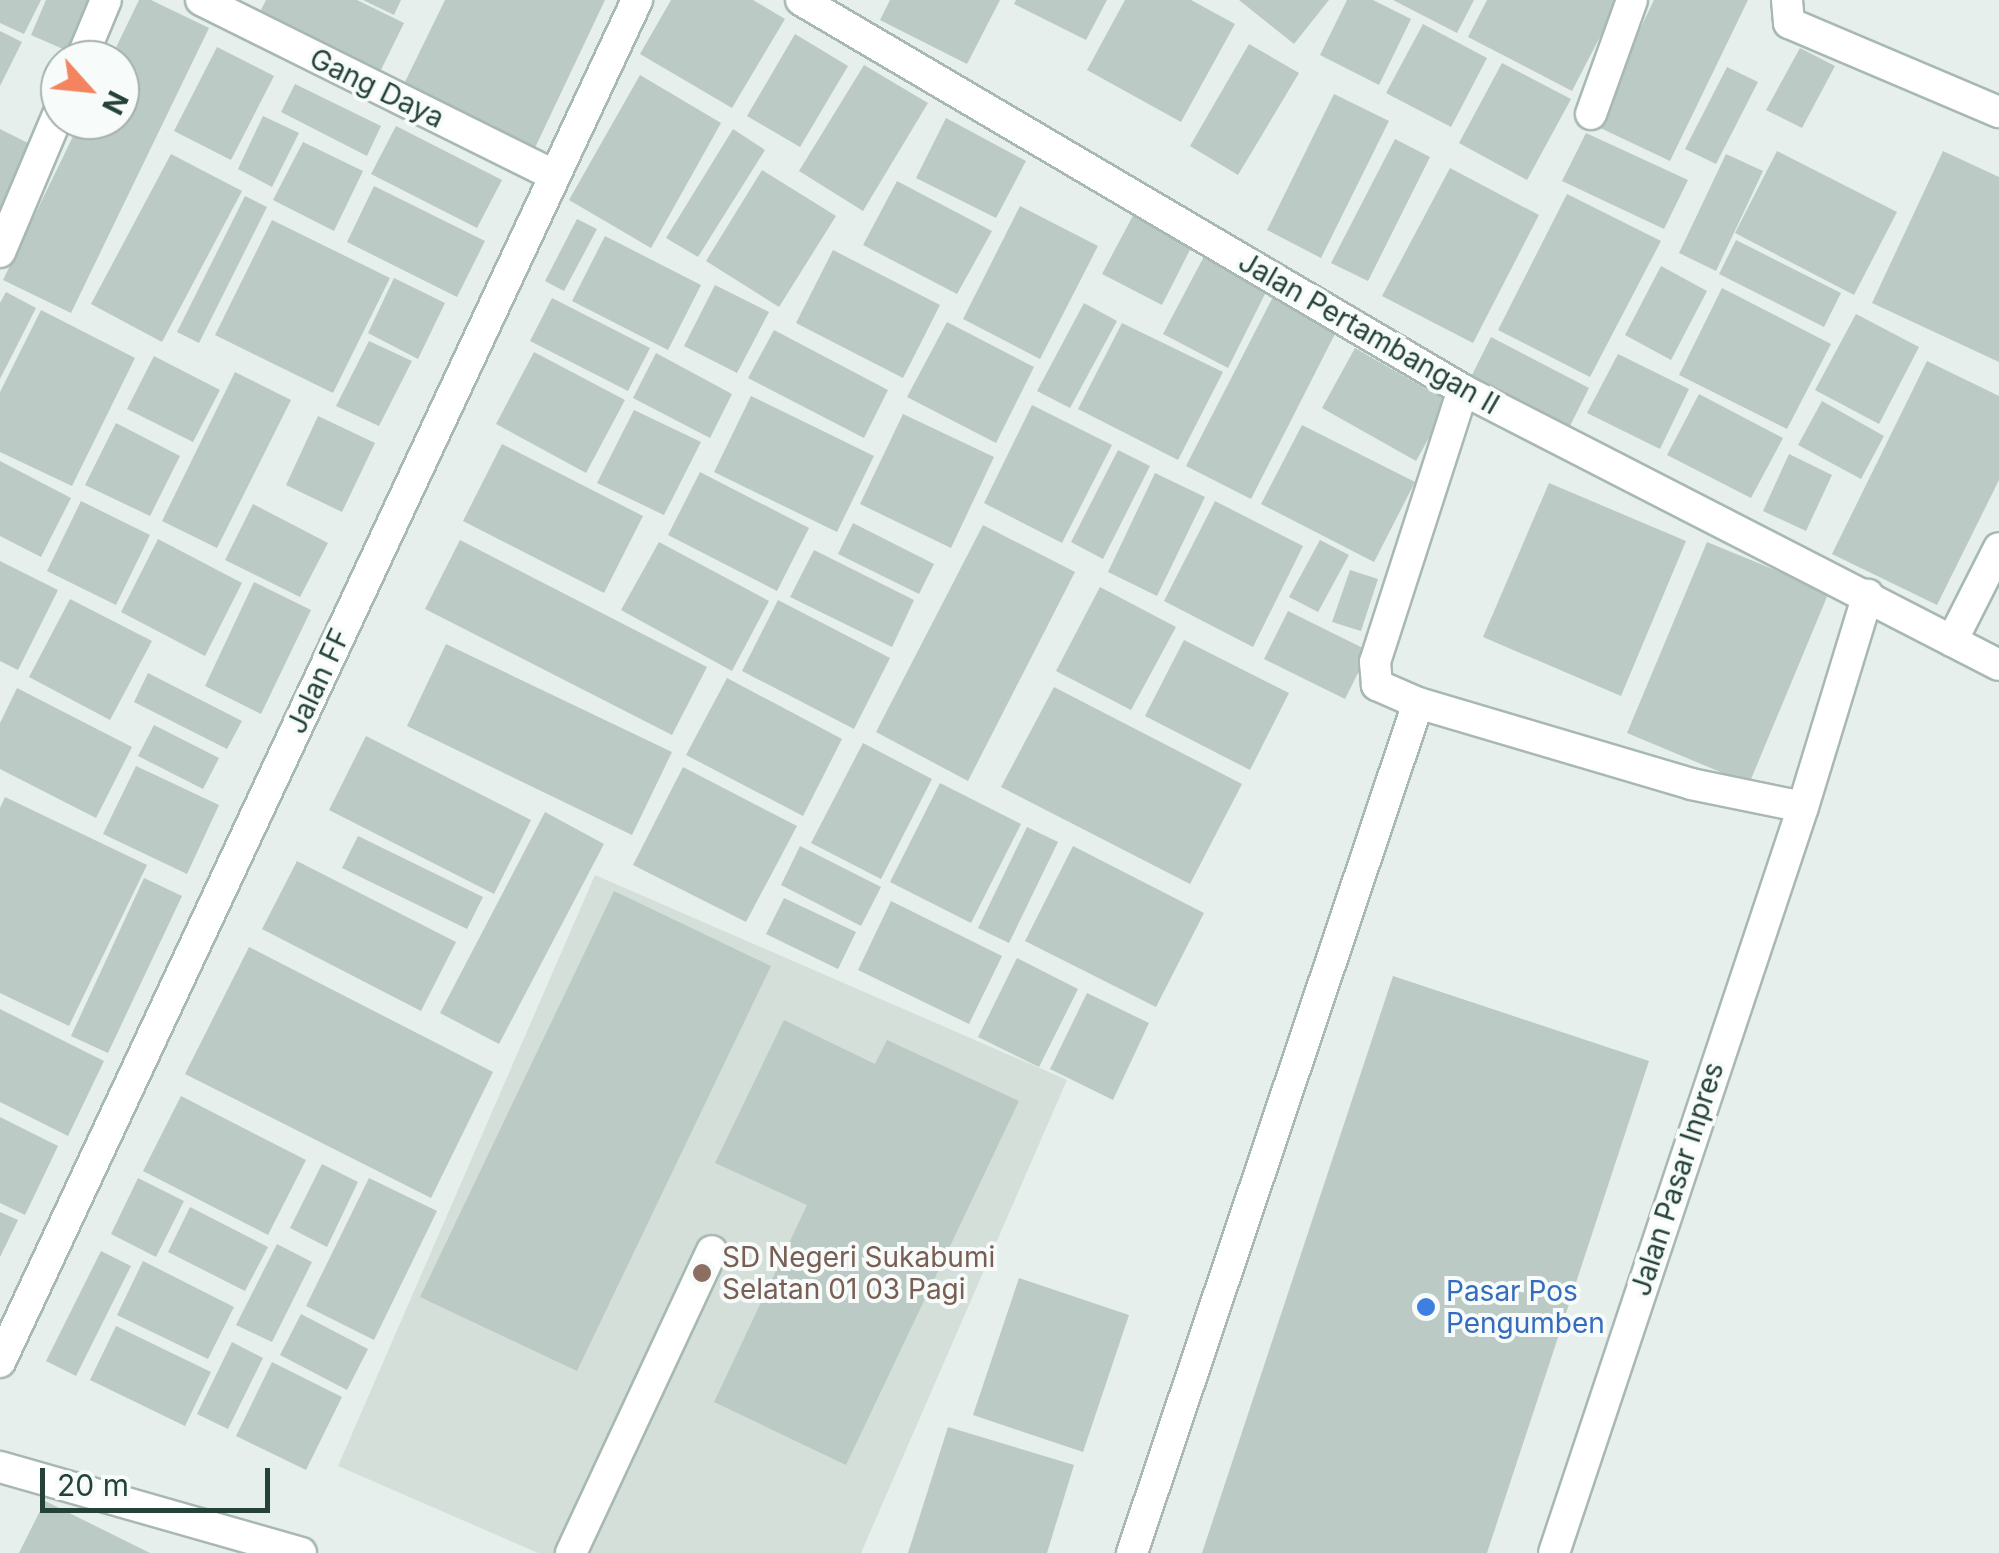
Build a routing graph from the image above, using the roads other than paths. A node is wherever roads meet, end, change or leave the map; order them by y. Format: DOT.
graph roads {
  1 [pos="106,0"];
  2 [pos="200,0"];
  3 [pos="636,0"];
  4 [pos="801,0"];
  5 [pos="1632,0"];
  6 [pos="1788,11"];
  7 [pos="89,40"];
  8 [pos="1999,112"];
  9 [pos="1591,114"];
  10 [pos="47,140"];
  11 [pos="554,176"];
  12 [pos="0,252"];
  13 [pos="1463,390"];
  14 [pos="1999,548"];
  15 [pos="1868,595"];
  16 [pos="1952,641"];
  17 [pos="1999,666"];
  18 [pos="1418,703"];
  19 [pos="1803,807"];
  20 [pos="712,1250"];
  21 [pos="0,1362"];
  22 [pos="0,1467"];
  23 [pos="301,1553"];
  24 [pos="572,1553"];
  25 [pos="1132,1553"];
  26 [pos="1554,1553"];
  1 -- 7 [label="street"];
  2 -- 11 [label="street, Gang Daya"];
  3 -- 11 [label="street, Jalan FF"];
  4 -- 13 [label="street, Jalan Pertambangan II"];
  5 -- 9 [label="street"];
  6 -- 8 [label="street"];
  10 -- 12 [label="street"];
  11 -- 21 [label="street, Jalan FF"];
  13 -- 15 [label="street, Jalan Pertambangan II"];
  13 -- 18 [label="street"];
  14 -- 16 [label="street"];
  15 -- 16 [label="street, Jalan Pertambangan II"];
  15 -- 19 [label="street, Jalan Pasar Inpres"];
  16 -- 17 [label="street, Jalan Pertambangan II"];
  18 -- 19 [label="street"];
  18 -- 25 [label="street"];
  19 -- 26 [label="street, Jalan Pasar Inpres"];
  20 -- 24 [label="street"];
  22 -- 23 [label="street"];
}
